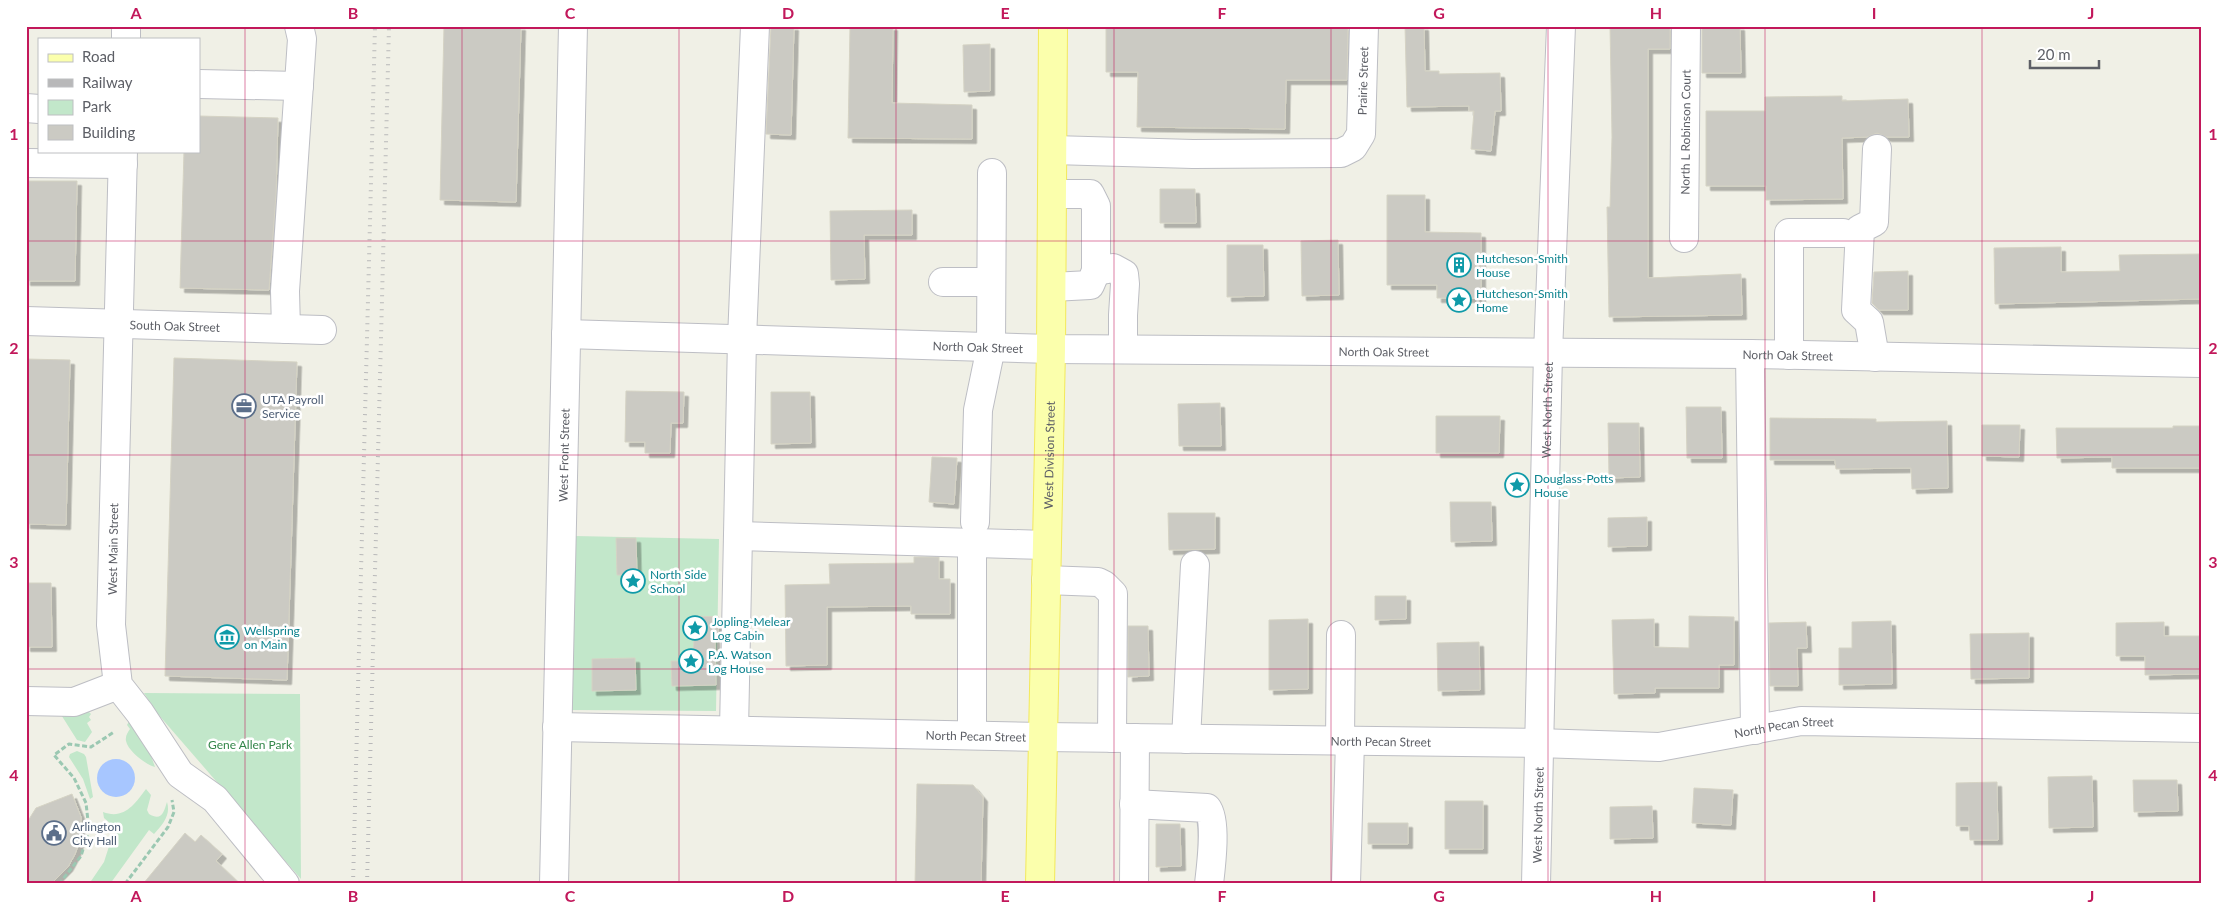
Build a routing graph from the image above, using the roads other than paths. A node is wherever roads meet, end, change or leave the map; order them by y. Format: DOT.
graph roads {
  1 [pos="300,26"];
  2 [pos="573,26"];
  3 [pos="755,26"];
  4 [pos="1053,26"];
  5 [pos="1364,26"];
  6 [pos="1561,26"];
  7 [pos="1686,26"];
  8 [pos="200,84"];
  9 [pos="299,86"];
  10 [pos="1877,149"];
  11 [pos="1053,150"];
  12 [pos="123,158"];
  13 [pos="26,163"];
  14 [pos="992,173"];
  15 [pos="1052,194"];
  16 [pos="1843,233"];
  17 [pos="1684,238"];
  18 [pos="1096,271"];
  19 [pos="942,282"];
  20 [pos="992,282"];
  21 [pos="1052,287"];
  22 [pos="26,321"];
  23 [pos="119,322"];
  24 [pos="286,329"];
  25 [pos="322,330"];
  26 [pos="566,334"];
  27 [pos="742,339"];
  28 [pos="991,347"];
  29 [pos="1051,348"];
  30 [pos="1123,349"];
  31 [pos="1548,353"];
  32 [pos="1750,354"];
  33 [pos="1789,355"];
  34 [pos="1875,357"];
  35 [pos="2201,363"];
  36 [pos="974,533"];
  37 [pos="738,536"];
  38 [pos="1046,545"];
  39 [pos="1195,565"];
  40 [pos="1046,580"];
  41 [pos="1341,635"];
  42 [pos="118,685"];
  43 [pos="26,701"];
  44 [pos="557,728"];
  45 [pos="2201,728"];
  46 [pos="734,730"];
  47 [pos="1754,730"];
  48 [pos="972,735"];
  49 [pos="1043,737"];
  50 [pos="1123,738"];
  51 [pos="1186,739"];
  52 [pos="1345,741"];
  53 [pos="1538,743"];
  54 [pos="1134,804"];
  55 [pos="284,884"];
  56 [pos="554,884"];
  57 [pos="1040,884"];
  58 [pos="1134,884"];
  59 [pos="1209,884"];
  60 [pos="1346,884"];
  61 [pos="1536,884"];
  1 -- 9 [label="street"];
  2 -- 26 [label="street, West Front Street"];
  3 -- 27 [label="street"];
  4 -- 11 [label="main road, West Division Street"];
  5 -- 11 [label="street, Prairie Street"];
  6 -- 31 [label="street, West North Street"];
  7 -- 17 [label="street, North L Robinson Court"];
  8 -- 9 [label="street"];
  9 -- 24 [label="street"];
  10 -- 34 [label="street"];
  11 -- 15 [label="main road, West Division Street"];
  12 -- 13 [label="street"];
  12 -- 23 [label="street, West Main Street"];
  14 -- 20 [label="street"];
  15 -- 18 [label="street"];
  15 -- 21 [label="main road, West Division Street"];
  16 -- 33 [label="street"];
  18 -- 21 [label="street"];
  18 -- 30 [label="street"];
  19 -- 20 [label="street"];
  20 -- 28 [label="street"];
  21 -- 29 [label="main road, West Division Street"];
  22 -- 23 [label="street, South Oak Street"];
  23 -- 24 [label="street, South Oak Street"];
  23 -- 42 [label="street, West Main Street"];
  24 -- 25 [label="street, South Oak Street"];
  26 -- 27 [label="street, North Oak Street"];
  26 -- 44 [label="street, West Front Street"];
  27 -- 28 [label="street, North Oak Street"];
  27 -- 37 [label="street"];
  28 -- 29 [label="street, North Oak Street"];
  28 -- 36 [label="street"];
  29 -- 30 [label="street, North Oak Street"];
  29 -- 38 [label="main road, West Division Street"];
  30 -- 31 [label="street, North Oak Street"];
  31 -- 32 [label="street, North Oak Street"];
  31 -- 53 [label="street, West North Street"];
  32 -- 33 [label="street, North Oak Street"];
  32 -- 47 [label="street"];
  33 -- 34 [label="street, North Oak Street"];
  34 -- 35 [label="street, North Oak Street"];
  36 -- 37 [label="street"];
  36 -- 38 [label="street"];
  36 -- 48 [label="street"];
  37 -- 46 [label="street"];
  38 -- 40 [label="main road, West Division Street"];
  39 -- 51 [label="street"];
  40 -- 49 [label="main road, West Division Street"];
  40 -- 50 [label="street"];
  41 -- 52 [label="street"];
  42 -- 43 [label="street"];
  42 -- 55 [label="street"];
  44 -- 46 [label="street, North Pecan Street"];
  44 -- 56 [label="street, West Front Street"];
  45 -- 47 [label="street, North Pecan Street"];
  46 -- 48 [label="street, North Pecan Street"];
  47 -- 53 [label="street, North Pecan Street"];
  48 -- 49 [label="street, North Pecan Street"];
  49 -- 50 [label="street, North Pecan Street"];
  49 -- 57 [label="main road, West Division Street"];
  50 -- 51 [label="street, North Pecan Street"];
  50 -- 54 [label="street"];
  51 -- 52 [label="street, North Pecan Street"];
  52 -- 53 [label="street, North Pecan Street"];
  52 -- 60 [label="street"];
  53 -- 61 [label="street, West North Street"];
  54 -- 58 [label="street"];
  54 -- 59 [label="street"];
}
